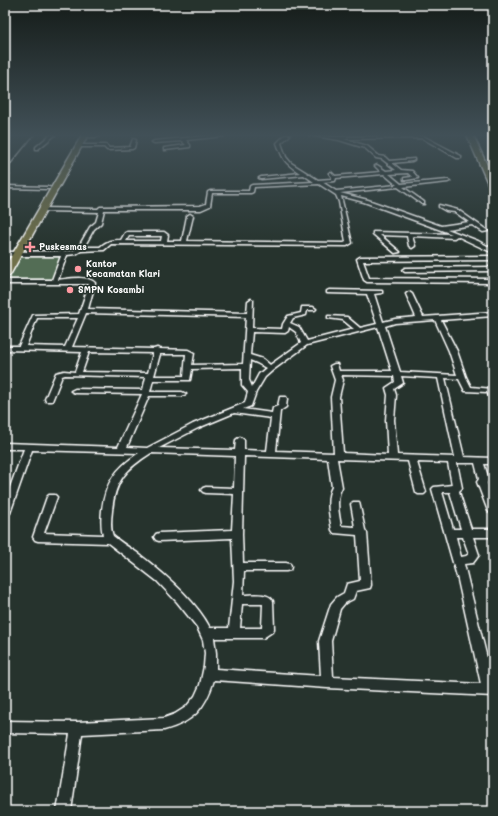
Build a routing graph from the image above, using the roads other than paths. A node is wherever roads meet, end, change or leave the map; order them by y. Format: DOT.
graph roads {
  1 [pos="59,173"];
  2 [pos="64,173"];
  3 [pos="332,173"];
  4 [pos="373,173"];
  5 [pos="385,173"];
  6 [pos="409,173"];
  7 [pos="487,173"];
  8 [pos="304,174"];
  9 [pos="334,177"];
  10 [pos="261,178"];
  11 [pos="395,180"];
  12 [pos="448,181"];
  13 [pos="317,182"];
  14 [pos="400,185"];
  15 [pos="493,186"];
  16 [pos="5,187"];
  17 [pos="49,188"];
  18 [pos="336,193"];
  19 [pos="422,203"];
  20 [pos="441,206"];
  21 [pos="100,209"];
  22 [pos="43,210"];
  23 [pos="190,216"];
  24 [pos="473,223"];
  25 [pos="440,228"];
  26 [pos="485,231"];
  27 [pos="409,234"];
  28 [pos="461,236"];
  29 [pos="184,243"];
  30 [pos="389,245"];
  31 [pos="379,246"];
  32 [pos="412,246"];
  33 [pos="80,249"];
  34 [pos="493,251"];
  35 [pos="396,252"];
  36 [pos="65,254"];
  37 [pos="10,256"];
  38 [pos="493,258"];
  39 [pos="400,259"];
  40 [pos="493,269"];
  41 [pos="405,270"];
  42 [pos="5,275"];
  43 [pos="54,281"];
  44 [pos="408,281"];
  45 [pos="493,281"];
  46 [pos="5,282"];
  47 [pos="329,292"];
  48 [pos="370,292"];
  49 [pos="380,292"];
  50 [pos="409,294"];
  51 [pos="251,301"];
  52 [pos="313,308"];
  53 [pos="83,314"];
  54 [pos="493,314"];
  55 [pos="250,315"];
  56 [pos="330,317"];
  57 [pos="420,318"];
  58 [pos="437,318"];
  59 [pos="286,324"];
  60 [pos="379,325"];
  61 [pos="250,330"];
  62 [pos="359,330"];
  63 [pos="305,344"];
  64 [pos="5,348"];
  65 [pos="21,349"];
  66 [pos="68,349"];
  67 [pos="86,349"];
  68 [pos="157,350"];
  69 [pos="247,363"];
  70 [pos="189,367"];
  71 [pos="270,368"];
  72 [pos="78,374"];
  73 [pos="397,374"];
  74 [pos="151,376"];
  75 [pos="441,376"];
  76 [pos="462,377"];
  77 [pos="75,391"];
  78 [pos="252,392"];
  79 [pos="146,393"];
  80 [pos="182,394"];
  81 [pos="493,396"];
  82 [pos="49,399"];
  83 [pos="283,399"];
  84 [pos="234,410"];
  85 [pos="276,416"];
  86 [pos="240,440"];
  87 [pos="5,446"];
  88 [pos="29,447"];
  89 [pos="121,450"];
  90 [pos="146,452"];
  91 [pos="240,453"];
  92 [pos="271,454"];
  93 [pos="335,456"];
  94 [pos="394,458"];
  95 [pos="412,459"];
  96 [pos="456,460"];
  97 [pos="479,461"];
  98 [pos="493,461"];
  99 [pos="457,488"];
  100 [pos="206,490"];
  101 [pos="238,491"];
  102 [pos="421,492"];
  103 [pos="52,497"];
  104 [pos="356,504"];
  105 [pos="493,511"];
  106 [pos="5,513"];
  107 [pos="360,531"];
  108 [pos="466,532"];
  109 [pos="449,533"];
  110 [pos="493,533"];
  111 [pos="238,534"];
  112 [pos="158,537"];
  113 [pos="110,539"];
  114 [pos="457,561"];
  115 [pos="239,567"];
  116 [pos="286,567"];
  117 [pos="237,600"];
  118 [pos="234,632"];
  119 [pos="207,633"];
  120 [pos="209,674"];
  121 [pos="327,682"];
  122 [pos="490,689"];
  123 [pos="5,727"];
  124 [pos="77,728"];
  125 [pos="64,811"];
  1 -- 17 [label="highway"];
  2 -- 22 [label="highway"];
  3 -- 9 [label="street"];
  4 -- 9 [label="street"];
  5 -- 11 [label="street"];
  6 -- 11 [label="street"];
  7 -- 15 [label="highway"];
  8 -- 10 [label="street"];
  8 -- 13 [label="street"];
  9 -- 13 [label="street"];
  11 -- 14 [label="street"];
  12 -- 14 [label="street"];
  13 -- 18 [label="street"];
  13 -- 21 [label="street"];
  14 -- 18 [label="street"];
  14 -- 19 [label="street"];
  16 -- 17 [label="street"];
  17 -- 37 [label="highway"];
  18 -- 25 [label="street"];
  18 -- 29 [label="street"];
  20 -- 24 [label="street"];
  22 -- 33 [label="street"];
  22 -- 37 [label="highway"];
  23 -- 29 [label="street"];
  24 -- 25 [label="street"];
  24 -- 26 [label="street"];
  25 -- 28 [label="street"];
  27 -- 28 [label="street"];
  27 -- 30 [label="street"];
  27 -- 32 [label="street"];
  28 -- 34 [label="street"];
  29 -- 33 [label="street"];
  30 -- 31 [label="street"];
  30 -- 35 [label="street"];
  33 -- 36 [label="street"];
  36 -- 37 [label="street"];
  36 -- 43 [label="street"];
  37 -- 42 [label="highway"];
  38 -- 39 [label="street"];
  39 -- 41 [label="street"];
  39 -- 44 [label="street"];
  40 -- 41 [label="street"];
  41 -- 44 [label="street"];
  43 -- 46 [label="street"];
  43 -- 53 [label="street"];
  44 -- 45 [label="street"];
  47 -- 48 [label="street"];
  48 -- 49 [label="street"];
  48 -- 60 [label="street"];
  50 -- 57 [label="street"];
  51 -- 55 [label="street"];
  52 -- 59 [label="street"];
  53 -- 55 [label="street"];
  53 -- 65 [label="street"];
  53 -- 66 [label="street"];
  54 -- 58 [label="street"];
  55 -- 61 [label="street"];
  56 -- 62 [label="street"];
  57 -- 58 [label="street"];
  57 -- 60 [label="street"];
  58 -- 76 [label="street"];
  59 -- 61 [label="street"];
  59 -- 63 [label="street"];
  60 -- 62 [label="street"];
  60 -- 73 [label="street"];
  61 -- 69 [label="street"];
  62 -- 63 [label="street"];
  63 -- 71 [label="street"];
  64 -- 65 [label="street"];
  65 -- 66 [label="street"];
  66 -- 67 [label="street"];
  67 -- 68 [label="street"];
  67 -- 72 [label="street"];
  68 -- 70 [label="street"];
  68 -- 74 [label="street"];
  69 -- 70 [label="street"];
  69 -- 71 [label="street"];
  69 -- 78 [label="street"];
  70 -- 74 [label="street"];
  71 -- 78 [label="street"];
  72 -- 74 [label="street"];
  72 -- 82 [label="street"];
  73 -- 75 [label="street"];
  73 -- 93 [label="street"];
  73 -- 94 [label="street"];
  74 -- 79 [label="street"];
  75 -- 76 [label="street"];
  75 -- 96 [label="street"];
  76 -- 81 [label="street"];
  77 -- 79 [label="street"];
  78 -- 84 [label="street"];
  79 -- 80 [label="street"];
  79 -- 89 [label="street"];
  83 -- 85 [label="street"];
  84 -- 85 [label="street"];
  84 -- 90 [label="street"];
  85 -- 92 [label="street"];
  86 -- 91 [label="street"];
  87 -- 88 [label="street"];
  88 -- 89 [label="street"];
  88 -- 106 [label="street"];
  89 -- 90 [label="street"];
  90 -- 91 [label="street"];
  90 -- 113 [label="street"];
  91 -- 92 [label="street"];
  91 -- 101 [label="street"];
  92 -- 93 [label="street"];
  93 -- 94 [label="street"];
  93 -- 107 [label="street"];
  94 -- 95 [label="street"];
  95 -- 96 [label="street"];
  95 -- 102 [label="street"];
  96 -- 97 [label="street"];
  96 -- 99 [label="street"];
  97 -- 98 [label="street"];
  97 -- 105 [label="street"];
  99 -- 108 [label="street"];
  99 -- 109 [label="street"];
  100 -- 101 [label="street"];
  101 -- 111 [label="street"];
  103 -- 113 [label="street"];
  104 -- 107 [label="street"];
  107 -- 121 [label="street"];
  108 -- 109 [label="street"];
  108 -- 110 [label="street"];
  108 -- 114 [label="street"];
  109 -- 114 [label="street"];
  111 -- 112 [label="street"];
  111 -- 115 [label="street"];
  113 -- 119 [label="street"];
  114 -- 122 [label="street"];
  115 -- 116 [label="street"];
  115 -- 117 [label="street"];
  117 -- 118 [label="street"];
  117 -- 118 [label="street"];
  118 -- 119 [label="street"];
  119 -- 120 [label="street"];
  120 -- 121 [label="street"];
  120 -- 124 [label="street"];
  121 -- 122 [label="street"];
  123 -- 124 [label="street"];
  124 -- 125 [label="street"];
}
